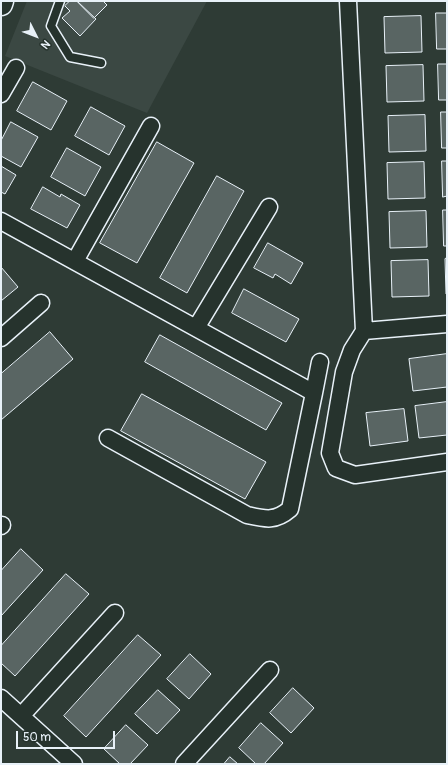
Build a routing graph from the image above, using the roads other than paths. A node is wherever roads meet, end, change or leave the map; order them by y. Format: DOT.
graph roads {
  1 [pos="2,1"];
  2 [pos="60,1"];
  3 [pos="348,1"];
  4 [pos="1,4"];
  5 [pos="101,63"];
  6 [pos="16,68"];
  7 [pos="1,94"];
  8 [pos="151,126"];
  9 [pos="269,206"];
  10 [pos="1,221"];
  11 [pos="75,260"];
  12 [pos="41,303"];
  13 [pos="447,324"];
  14 [pos="196,328"];
  15 [pos="364,331"];
  16 [pos="1,338"];
  17 [pos="320,362"];
  18 [pos="314,393"];
  19 [pos="108,438"];
  20 [pos="447,462"];
  21 [pos="115,613"];
  22 [pos="270,670"];
  23 [pos="1,698"];
  24 [pos="22,716"];
  25 [pos="74,764"];
  26 [pos="184,764"];
  1 -- 4 [label="main road"];
  2 -- 5 [label="lane"];
  3 -- 15 [label="street"];
  6 -- 7 [label="street"];
  8 -- 11 [label="street"];
  9 -- 14 [label="street"];
  10 -- 11 [label="street"];
  11 -- 14 [label="street"];
  12 -- 16 [label="street"];
  13 -- 15 [label="street"];
  14 -- 18 [label="street"];
  15 -- 20 [label="street"];
  17 -- 18 [label="street"];
  18 -- 19 [label="street"];
  21 -- 24 [label="street"];
  22 -- 26 [label="street"];
  23 -- 24 [label="street"];
  24 -- 25 [label="street"];
}
